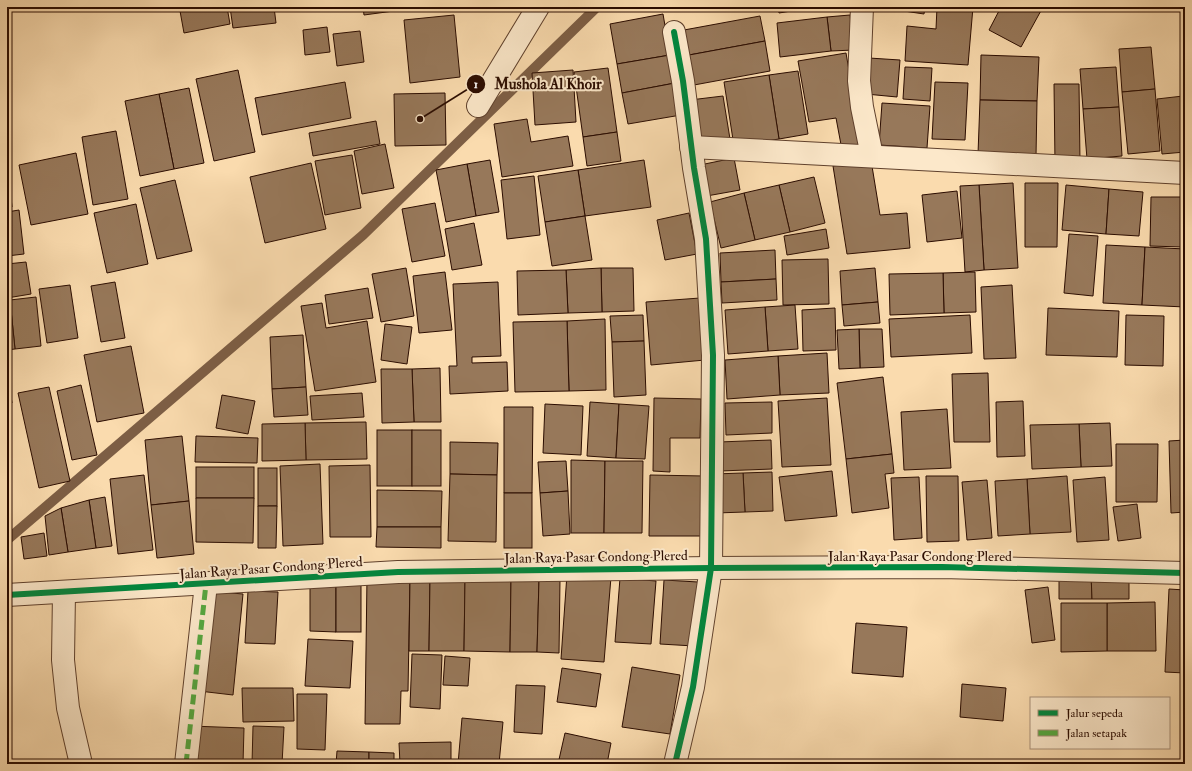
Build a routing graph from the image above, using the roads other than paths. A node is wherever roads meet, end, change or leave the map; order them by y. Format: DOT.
graph roads {
  1 [pos="538,7"];
  2 [pos="862,7"];
  3 [pos="674,32"];
  4 [pos="478,106"];
  5 [pos="691,147"];
  6 [pos="872,156"];
  7 [pos="1185,173"];
  8 [pos="711,568"];
  9 [pos="1185,573"];
  10 [pos="206,584"];
  11 [pos="64,592"];
  12 [pos="7,595"];
  13 [pos="81,764"];
  14 [pos="186,764"];
  15 [pos="675,764"];
  1 -- 4 [label="street"];
  2 -- 6 [label="street"];
  3 -- 5 [label="street"];
  5 -- 6 [label="street"];
  5 -- 8 [label="street"];
  6 -- 7 [label="street"];
  8 -- 9 [label="street, Jalan Raya Pasar Condong Plered"];
  8 -- 10 [label="street, Jalan Raya Pasar Condong Plered"];
  8 -- 15 [label="street"];
  10 -- 11 [label="street, Jalan Raya Pasar Condong Plered"];
  10 -- 14 [label="street"];
  11 -- 12 [label="street, Jalan Raya Pasar Condong Plered"];
  11 -- 13 [label="street"];
}
